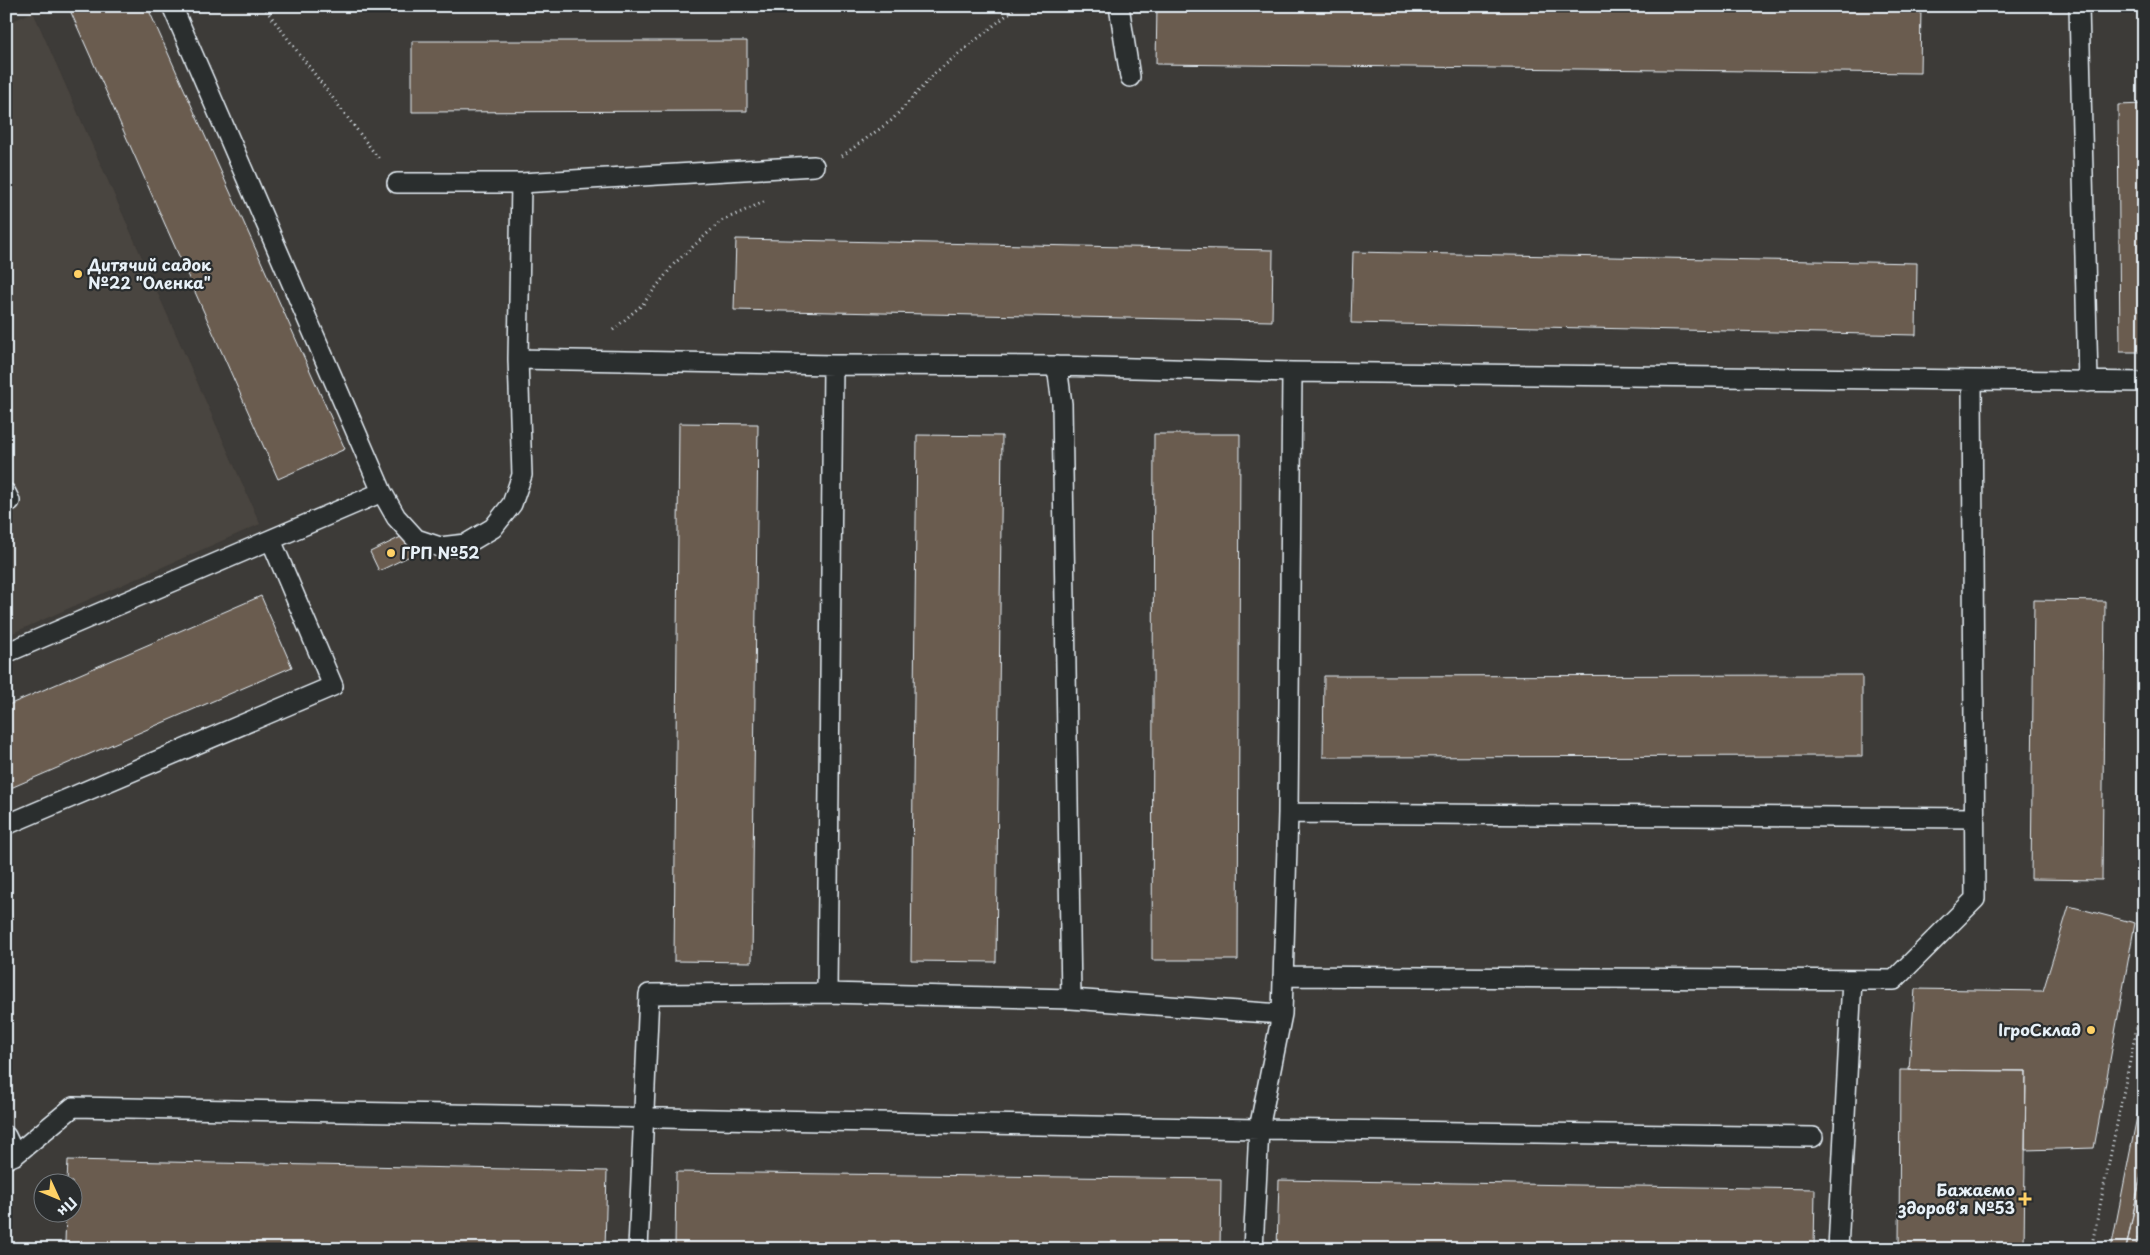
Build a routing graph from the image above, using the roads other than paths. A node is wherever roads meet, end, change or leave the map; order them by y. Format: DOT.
graph roads {
  1 [pos="172,6"];
  2 [pos="1119,6"];
  3 [pos="2079,6"];
  4 [pos="1130,77"];
  5 [pos="814,166"];
  6 [pos="522,182"];
  7 [pos="397,183"];
  8 [pos="518,359"];
  9 [pos="832,365"];
  10 [pos="1057,366"];
  11 [pos="1292,372"];
  12 [pos="1972,380"];
  13 [pos="2088,382"];
  14 [pos="2144,382"];
  15 [pos="382,492"];
  16 [pos="6,493"];
  17 [pos="6,502"];
  18 [pos="271,540"];
  19 [pos="6,653"];
  20 [pos="1288,813"];
  21 [pos="1974,818"];
  22 [pos="6,826"];
  23 [pos="1283,976"];
  24 [pos="1852,980"];
  25 [pos="827,993"];
  26 [pos="1071,1000"];
  27 [pos="1282,1014"];
  28 [pos="643,1117"];
  29 [pos="1260,1130"];
  30 [pos="6,1136"];
  31 [pos="1813,1137"];
  32 [pos="10,1157"];
  33 [pos="638,1249"];
  34 [pos="1253,1249"];
  35 [pos="1838,1249"];
  1 -- 15 [label="lane"];
  2 -- 4 [label="lane"];
  3 -- 13 [label="lane"];
  5 -- 6 [label="lane"];
  6 -- 7 [label="lane"];
  6 -- 8 [label="lane"];
  8 -- 9 [label="lane"];
  8 -- 15 [label="lane"];
  9 -- 10 [label="lane"];
  9 -- 25 [label="lane"];
  10 -- 11 [label="lane"];
  10 -- 26 [label="lane"];
  11 -- 12 [label="lane"];
  11 -- 20 [label="lane"];
  12 -- 13 [label="lane"];
  12 -- 21 [label="lane"];
  13 -- 14 [label="lane"];
  15 -- 18 [label="lane"];
  16 -- 17 [label="lane"];
  18 -- 19 [label="lane"];
  18 -- 22 [label="lane"];
  20 -- 21 [label="lane"];
  20 -- 23 [label="lane"];
  21 -- 24 [label="lane"];
  23 -- 24 [label="lane"];
  23 -- 27 [label="lane"];
  24 -- 35 [label="lane"];
  25 -- 26 [label="lane"];
  25 -- 28 [label="lane"];
  26 -- 27 [label="lane"];
  27 -- 29 [label="lane"];
  28 -- 29 [label="lane"];
  28 -- 32 [label="lane"];
  28 -- 33 [label="lane"];
  29 -- 31 [label="lane"];
  29 -- 34 [label="lane"];
  30 -- 32 [label="lane"];
}
